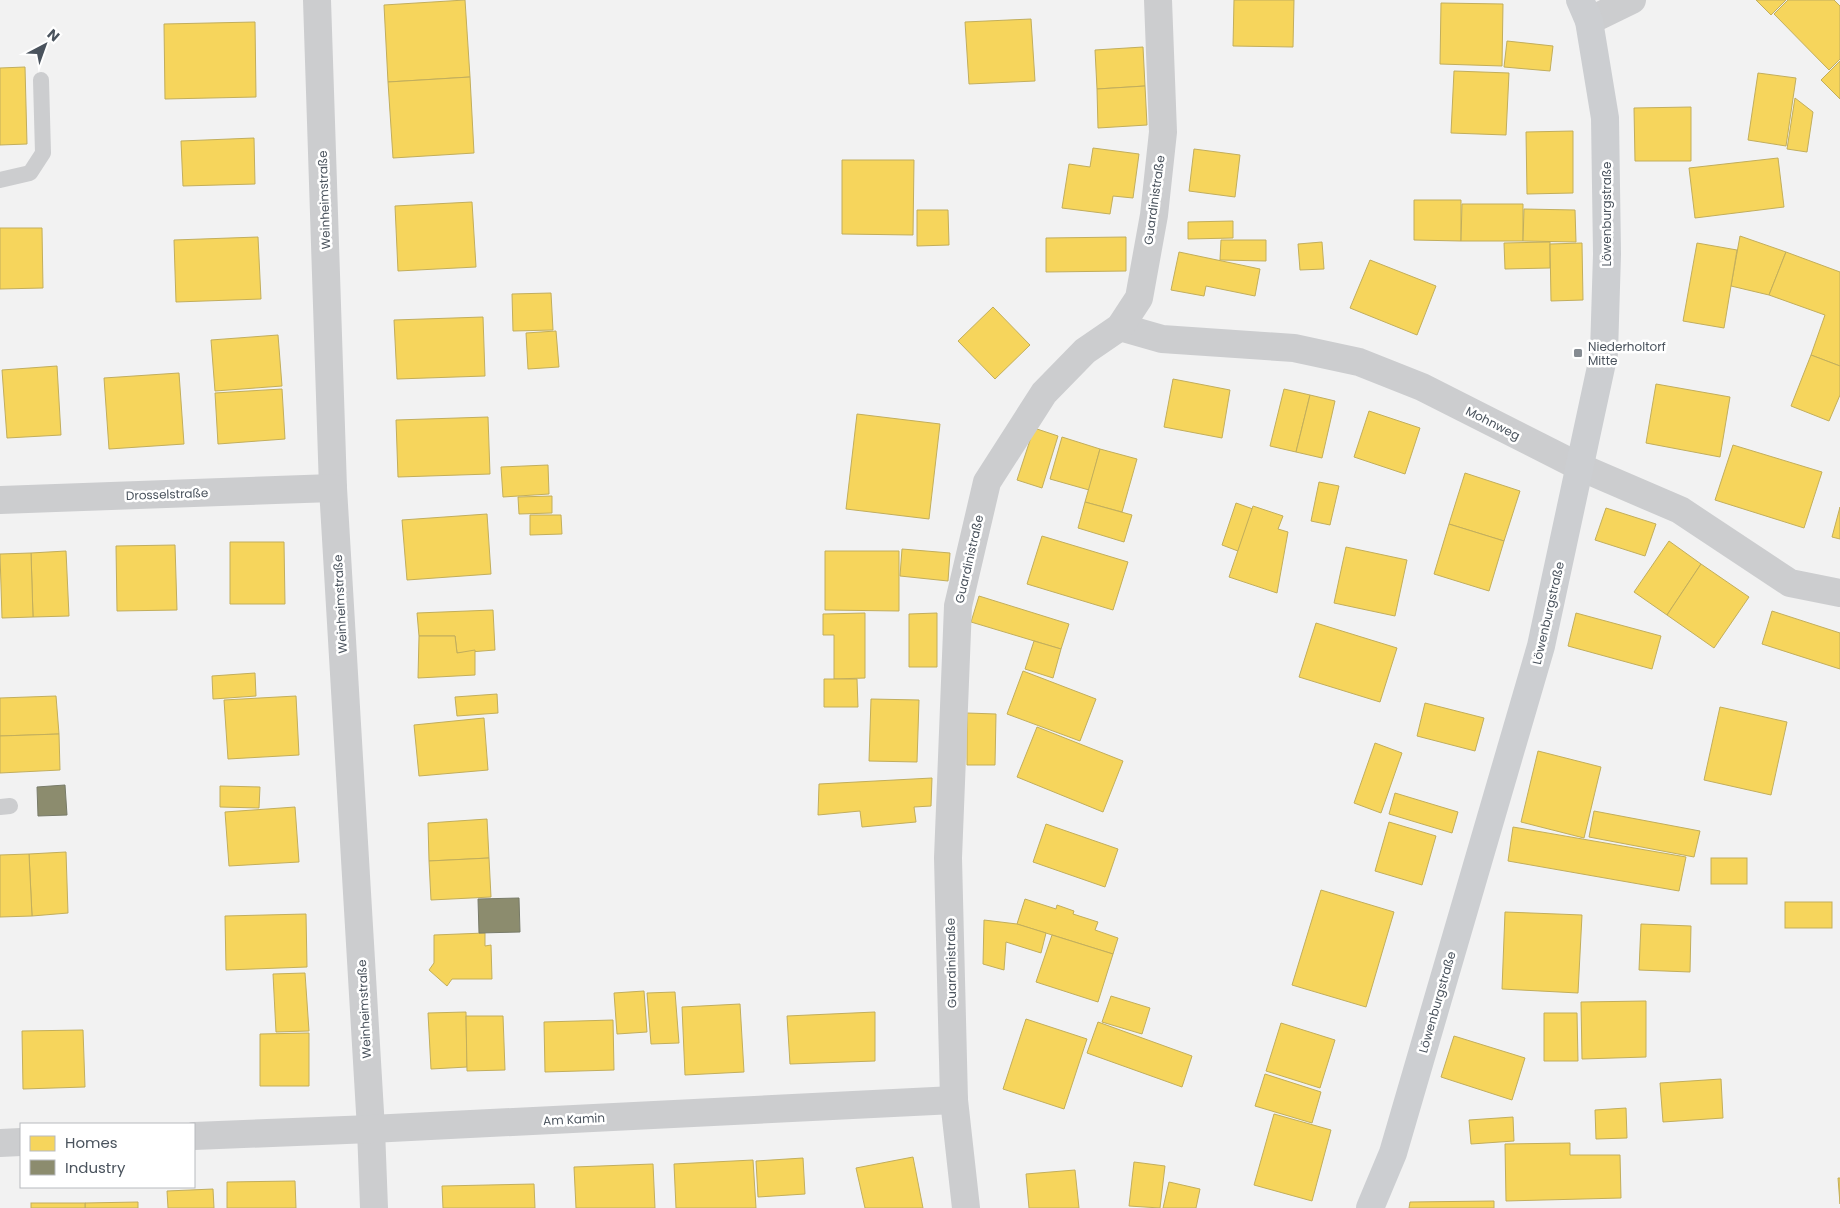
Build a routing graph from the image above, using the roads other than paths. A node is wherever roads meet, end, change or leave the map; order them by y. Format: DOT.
graph roads {
  1 [pos="317,0"];
  2 [pos="1158,0"];
  3 [pos="1632,0"];
  4 [pos="1584,10"];
  5 [pos="41,80"];
  6 [pos="0,180"];
  7 [pos="1120,327"];
  8 [pos="1580,467"];
  9 [pos="333,488"];
  10 [pos="0,500"];
  11 [pos="1840,593"];
  12 [pos="954,1100"];
  13 [pos="371,1129"];
  14 [pos="195,1136"];
  15 [pos="20,1142"];
  16 [pos="0,1143"];
  17 [pos="374,1208"];
  18 [pos="966,1208"];
  19 [pos="1370,1208"];
  1 -- 9 [label="street, Weinheimstraße"];
  2 -- 7 [label="street, Guardinistraße"];
  3 -- 4 [label="street"];
  4 -- 8 [label="street, Löwenburgstraße"];
  5 -- 6 [label="lane"];
  7 -- 8 [label="street, Mohnweg"];
  7 -- 12 [label="street, Guardinistraße"];
  8 -- 11 [label="street, Mohnweg"];
  8 -- 19 [label="street, Löwenburgstraße"];
  9 -- 10 [label="street, Drosselstraße"];
  9 -- 13 [label="street, Weinheimstraße"];
  12 -- 13 [label="street, Am Kamin"];
  12 -- 18 [label="street, Guardinistraße"];
  13 -- 14 [label="street, Am Kamin"];
  13 -- 17 [label="street, Weinheimstraße"];
  15 -- 16 [label="street"];
}
